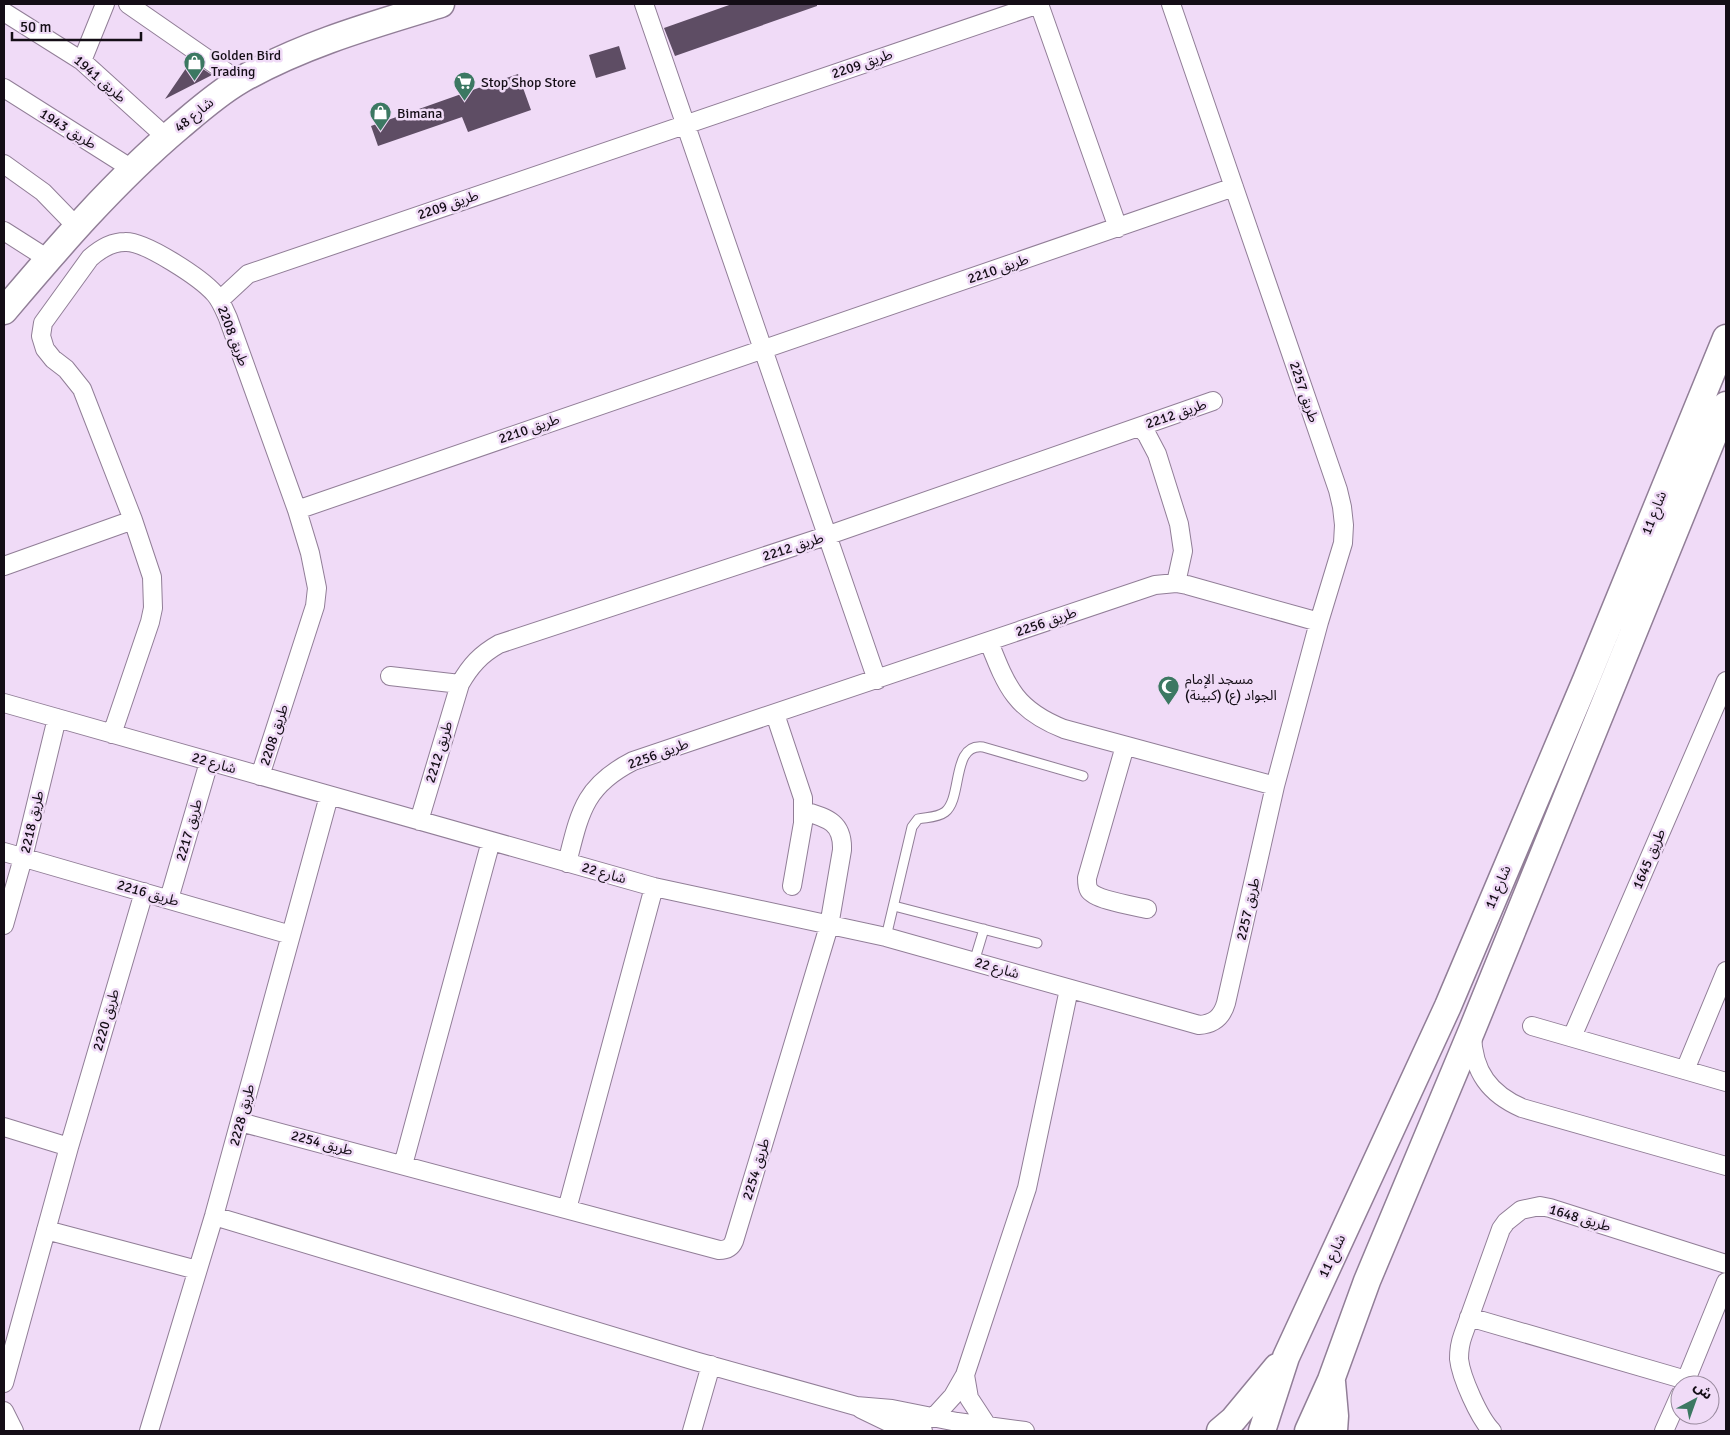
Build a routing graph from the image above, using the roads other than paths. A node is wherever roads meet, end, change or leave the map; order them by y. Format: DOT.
graph roads {
  1 [pos="105,4"];
  2 [pos="128,4"];
  3 [pos="440,4"];
  4 [pos="644,4"];
  5 [pos="1039,4"];
  6 [pos="1171,4"];
  7 [pos="4,12"];
  8 [pos="82,61"];
  9 [pos="239,81"];
  10 [pos="4,88"];
  11 [pos="685,125"];
  12 [pos="167,138"];
  13 [pos="4,164"];
  14 [pos="132,169"];
  15 [pos="1234,187"];
  16 [pos="76,226"];
  17 [pos="1118,228"];
  18 [pos="4,230"];
  19 [pos="48,259"];
  20 [pos="220,300"];
  21 [pos="4,310"];
  22 [pos="1726,338"];
  23 [pos="762,349"];
  24 [pos="1213,401"];
  25 [pos="1726,405"];
  26 [pos="1140,427"];
  27 [pos="297,510"];
  28 [pos="133,520"];
  29 [pos="826,536"];
  30 [pos="4,566"];
  31 [pos="1176,583"];
  32 [pos="1319,622"];
  33 [pos="989,642"];
  34 [pos="390,676"];
  35 [pos="877,680"];
  36 [pos="1726,681"];
  37 [pos="460,684"];
  38 [pos="4,703"];
  39 [pos="775,714"];
  40 [pos="57,718"];
  41 [pos="112,734"];
  42 [pos="1125,746"];
  43 [pos="209,762"];
  44 [pos="260,776"];
  45 [pos="1083,776"];
  46 [pos="1275,786"];
  47 [pos="330,796"];
  48 [pos="804,811"];
  49 [pos="419,821"];
  50 [pos="491,841"];
  51 [pos="4,852"];
  52 [pos="24,858"];
  53 [pos="568,863"];
  54 [pos="792,886"];
  55 [pos="654,887"];
  56 [pos="144,892"];
  57 [pos="169,899"];
  58 [pos="894,906"];
  59 [pos="1148,909"];
  60 [pos="4,925"];
  61 [pos="829,926"];
  62 [pos="984,930"];
  63 [pos="291,935"];
  64 [pos="886,937"];
  65 [pos="1037,943"];
  66 [pos="974,962"];
  67 [pos="1726,971"];
  68 [pos="1069,989"];
  69 [pos="1208,1024"];
  70 [pos="1532,1026"];
  71 [pos="1472,1030"];
  72 [pos="1572,1037"];
  73 [pos="1685,1070"];
  74 [pos="1726,1082"];
  75 [pos="240,1122"];
  76 [pos="4,1127"];
  77 [pos="69,1147"];
  78 [pos="403,1165"];
  79 [pos="1726,1166"];
  80 [pos="567,1209"];
  81 [pos="214,1216"];
  82 [pos="46,1230"];
  83 [pos="1726,1264"];
  84 [pos="197,1270"];
  85 [pos="1726,1282"];
  86 [pos="1469,1317"];
  87 [pos="1286,1357"];
  88 [pos="711,1366"];
  89 [pos="965,1375"];
  90 [pos="1688,1375"];
  91 [pos="1331,1380"];
  92 [pos="4,1383"];
  93 [pos="1670,1383"];
  94 [pos="4,1411"];
  95 [pos="1670,1417"];
  96 [pos="928,1425"];
  97 [pos="988,1427"];
  98 [pos="14,1431"];
  99 [pos="149,1431"];
  100 [pos="692,1431"];
  101 [pos="1025,1431"];
  102 [pos="1220,1431"];
  103 [pos="1262,1431"];
  104 [pos="1308,1431"];
  105 [pos="1334,1431"];
  106 [pos="1492,1431"];
  107 [pos="1664,1431"];
  1 -- 8 [label="street"];
  2 -- 9 [label="street"];
  3 -- 9 [label="street, شارع 48"];
  4 -- 11 [label="street"];
  5 -- 11 [label="street, طريق 2209"];
  5 -- 17 [label="street, طريق 2209"];
  6 -- 15 [label="street, طريق 2257"];
  7 -- 8 [label="street, طريق 1941"];
  8 -- 12 [label="street, طريق 1941"];
  9 -- 12 [label="street, شارع 48"];
  10 -- 14 [label="street, طريق 1943"];
  11 -- 20 [label="street, طريق 2209"];
  11 -- 23 [label="street"];
  12 -- 14 [label="street, شارع 48"];
  13 -- 16 [label="street"];
  14 -- 16 [label="street, شارع 48"];
  15 -- 17 [label="street, طريق 2210"];
  15 -- 32 [label="street, طريق 2257"];
  16 -- 19 [label="street, شارع 48"];
  17 -- 23 [label="street, طريق 2210"];
  18 -- 19 [label="street"];
  19 -- 21 [label="street, شارع 48"];
  20 -- 27 [label="street, طريق 2208"];
  20 -- 28 [label="street, طريق 2208"];
  22 -- 87 [label="street, شارع 11"];
  23 -- 27 [label="street, طريق 2210"];
  23 -- 29 [label="street"];
  24 -- 26 [label="street, طريق 2212"];
  25 -- 71 [label="street, شارع 11"];
  26 -- 29 [label="street, طريق 2212"];
  26 -- 31 [label="street, طريق 2212"];
  27 -- 44 [label="street, طريق 2208"];
  28 -- 30 [label="street"];
  28 -- 41 [label="street, طريق 2208"];
  29 -- 35 [label="street"];
  29 -- 37 [label="street, طريق 2212"];
  31 -- 32 [label="street, طريق 2256"];
  31 -- 33 [label="street, طريق 2256"];
  32 -- 46 [label="street, طريق 2257"];
  33 -- 35 [label="street, طريق 2256"];
  33 -- 42 [label="street"];
  34 -- 37 [label="street"];
  35 -- 39 [label="street, طريق 2256"];
  36 -- 72 [label="street, طريق 1645"];
  37 -- 49 [label="street, طريق 2212"];
  38 -- 40 [label="street, شارع 22"];
  39 -- 48 [label="street"];
  39 -- 53 [label="street, طريق 2256"];
  40 -- 41 [label="street, شارع 22"];
  40 -- 52 [label="street, طريق 2218"];
  41 -- 43 [label="street, شارع 22"];
  42 -- 46 [label="street"];
  42 -- 59 [label="street"];
  43 -- 44 [label="street, شارع 22"];
  43 -- 57 [label="street, طريق 2217"];
  44 -- 47 [label="street, شارع 22"];
  45 -- 58 [label="lane"];
  46 -- 69 [label="street, طريق 2257"];
  47 -- 49 [label="street, شارع 22"];
  47 -- 63 [label="street, طريق 2228"];
  48 -- 54 [label="street"];
  48 -- 61 [label="street"];
  49 -- 50 [label="street, شارع 22"];
  50 -- 53 [label="street, شارع 22"];
  50 -- 78 [label="street"];
  51 -- 52 [label="street, طريق 2216"];
  52 -- 56 [label="street, طريق 2216"];
  52 -- 60 [label="street, طريق 2218"];
  53 -- 55 [label="street, شارع 22"];
  55 -- 61 [label="street, شارع 22"];
  55 -- 80 [label="street"];
  56 -- 57 [label="street, طريق 2216"];
  56 -- 77 [label="street, طريق 2220"];
  57 -- 63 [label="street, طريق 2216"];
  58 -- 62 [label="lane"];
  58 -- 64 [label="lane"];
  61 -- 64 [label="street, شارع 22"];
  61 -- 80 [label="street, طريق 2254"];
  62 -- 65 [label="lane"];
  62 -- 66 [label="lane"];
  63 -- 75 [label="street, طريق 2228"];
  64 -- 66 [label="street, شارع 22"];
  66 -- 68 [label="street, شارع 22"];
  67 -- 73 [label="street"];
  68 -- 69 [label="street, شارع 22"];
  68 -- 89 [label="street"];
  70 -- 72 [label="street"];
  71 -- 79 [label="street"];
  71 -- 91 [label="street, شارع 11"];
  72 -- 73 [label="street"];
  73 -- 74 [label="street"];
  75 -- 78 [label="street, طريق 2254"];
  75 -- 81 [label="street, طريق 2228"];
  76 -- 77 [label="street"];
  77 -- 82 [label="street, طريق 2220"];
  78 -- 80 [label="street, طريق 2254"];
  81 -- 84 [label="street, طريق 2228"];
  81 -- 88 [label="street"];
  82 -- 84 [label="street"];
  82 -- 92 [label="street, طريق 2220"];
  83 -- 86 [label="street, طريق 1648"];
  84 -- 99 [label="street, طريق 2228"];
  85 -- 90 [label="street"];
  86 -- 93 [label="street"];
  86 -- 106 [label="street, طريق 1648"];
  87 -- 102 [label="street"];
  87 -- 103 [label="street, شارع 11"];
  88 -- 96 [label="street"];
  88 -- 100 [label="street"];
  89 -- 96 [label="street"];
  89 -- 97 [label="street"];
  91 -- 104 [label="street, شارع 11"];
  91 -- 105 [label="street"];
  94 -- 98 [label="street"];
  95 -- 107 [label="street"];
  96 -- 97 [label="street"];
  97 -- 101 [label="street"];
}
